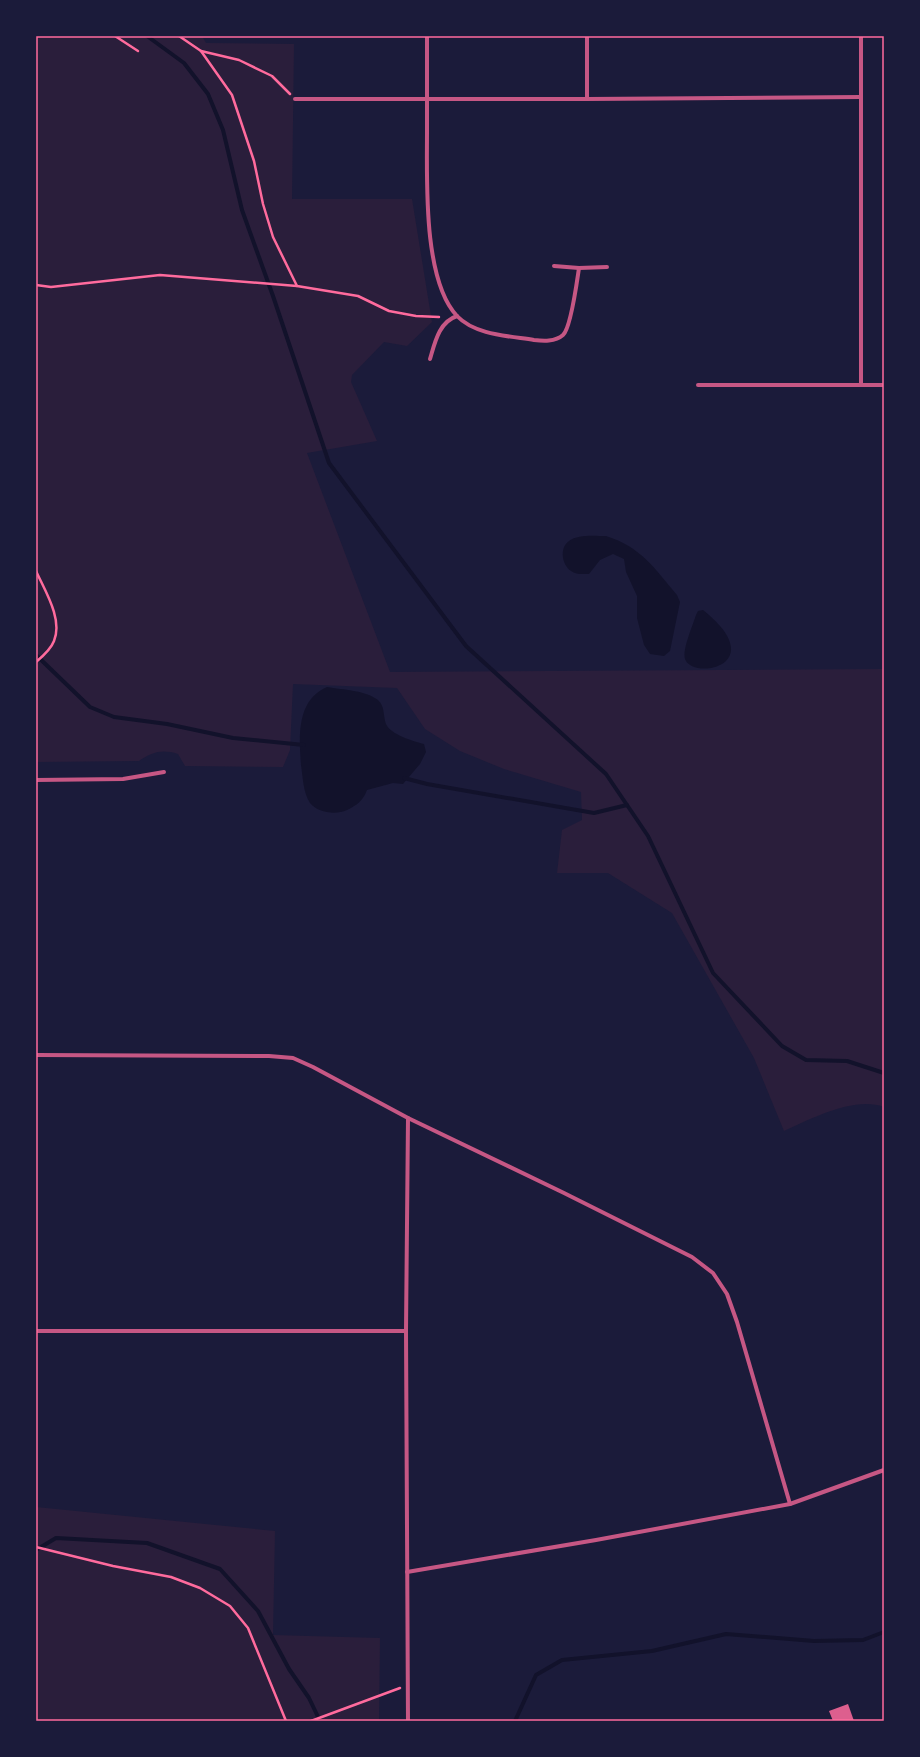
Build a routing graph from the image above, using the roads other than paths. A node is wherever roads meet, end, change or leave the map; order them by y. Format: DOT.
graph roads {
  1 [pos="427,36"];
  2 [pos="587,36"];
  3 [pos="861,36"];
  4 [pos="861,97"];
  5 [pos="427,98"];
  6 [pos="295,99"];
  7 [pos="587,99"];
  8 [pos="554,266"];
  9 [pos="607,267"];
  10 [pos="579,268"];
  11 [pos="457,316"];
  12 [pos="430,359"];
  13 [pos="861,385"];
  14 [pos="884,385"];
  15 [pos="698,386"];
  16 [pos="164,772"];
  17 [pos="36,780"];
  18 [pos="36,1055"];
  19 [pos="408,1118"];
  20 [pos="406,1331"];
  21 [pos="36,1332"];
  22 [pos="884,1470"];
  23 [pos="790,1504"];
  24 [pos="407,1572"];
  25 [pos="408,1721"];
  1 -- 5 [label="street"];
  2 -- 7 [label="street"];
  3 -- 4 [label="street"];
  4 -- 7 [label="street"];
  4 -- 13 [label="street"];
  5 -- 6 [label="street"];
  5 -- 7 [label="street"];
  5 -- 11 [label="street"];
  8 -- 10 [label="street"];
  9 -- 10 [label="street"];
  10 -- 11 [label="street"];
  11 -- 12 [label="street"];
  13 -- 14 [label="street"];
  13 -- 15 [label="street"];
  16 -- 17 [label="street"];
  18 -- 19 [label="street"];
  19 -- 20 [label="street"];
  19 -- 23 [label="street"];
  20 -- 21 [label="street"];
  20 -- 24 [label="street"];
  22 -- 23 [label="street"];
  23 -- 24 [label="street"];
  24 -- 25 [label="street"];
}
